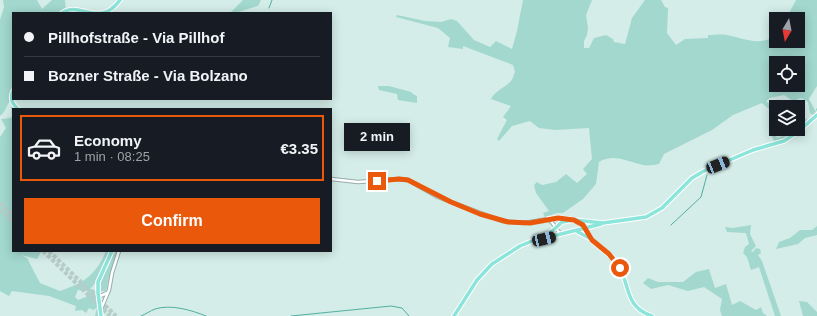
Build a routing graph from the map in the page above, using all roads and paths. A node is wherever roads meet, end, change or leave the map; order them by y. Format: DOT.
graph roads {
  1 [pos="120,0"];
  2 [pos="63,12"];
  3 [pos="105,12"];
  4 [pos="105,12"];
  5 [pos="817,115"];
  6 [pos="332,179"];
  7 [pos="548,219"];
  8 [pos="573,220"];
  9 [pos="603,223"];
  10 [pos="597,225"];
  11 [pos="555,228"];
  12 [pos="583,228"];
  13 [pos="576,231"];
  14 [pos="564,234"];
  15 [pos="592,238"];
  16 [pos="538,239"];
  17 [pos="112,252"];
  18 [pos="119,252"];
  19 [pos="108,292"];
  20 [pos="98,297"];
  21 [pos="104,299"];
  22 [pos="101,314"];
  23 [pos="454,316"];
  24 [pos="652,316"];
  1 -- 4 [label="main road"];
  2 -- 3 [label="main road"];
  5 -- 9 [label="main road"];
  6 -- 7 [label="street"];
  7 -- 8 [label="main road"];
  7 -- 11 [label="street"];
  8 -- 9 [label="main road"];
  8 -- 11 [label="main road"];
  8 -- 12 [label="main road"];
  9 -- 10 [label="main road"];
  10 -- 12 [label="main road"];
  10 -- 15 [label="main road"];
  11 -- 14 [label="street"];
  11 -- 16 [label="main road"];
  12 -- 13 [label="main road"];
  12 -- 15 [label="main road"];
  13 -- 14 [label="main road"];
  13 -- 15 [label="main road"];
  14 -- 16 [label="main road"];
  15 -- 24 [label="main road"];
  16 -- 23 [label="main road"];
  17 -- 20 [label="main road"];
  18 -- 19 [label="street"];
  19 -- 20 [label="street"];
  19 -- 21 [label="street"];
  20 -- 21 [label="street"];
  20 -- 22 [label="main road"];
  21 -- 22 [label="street"];
}
